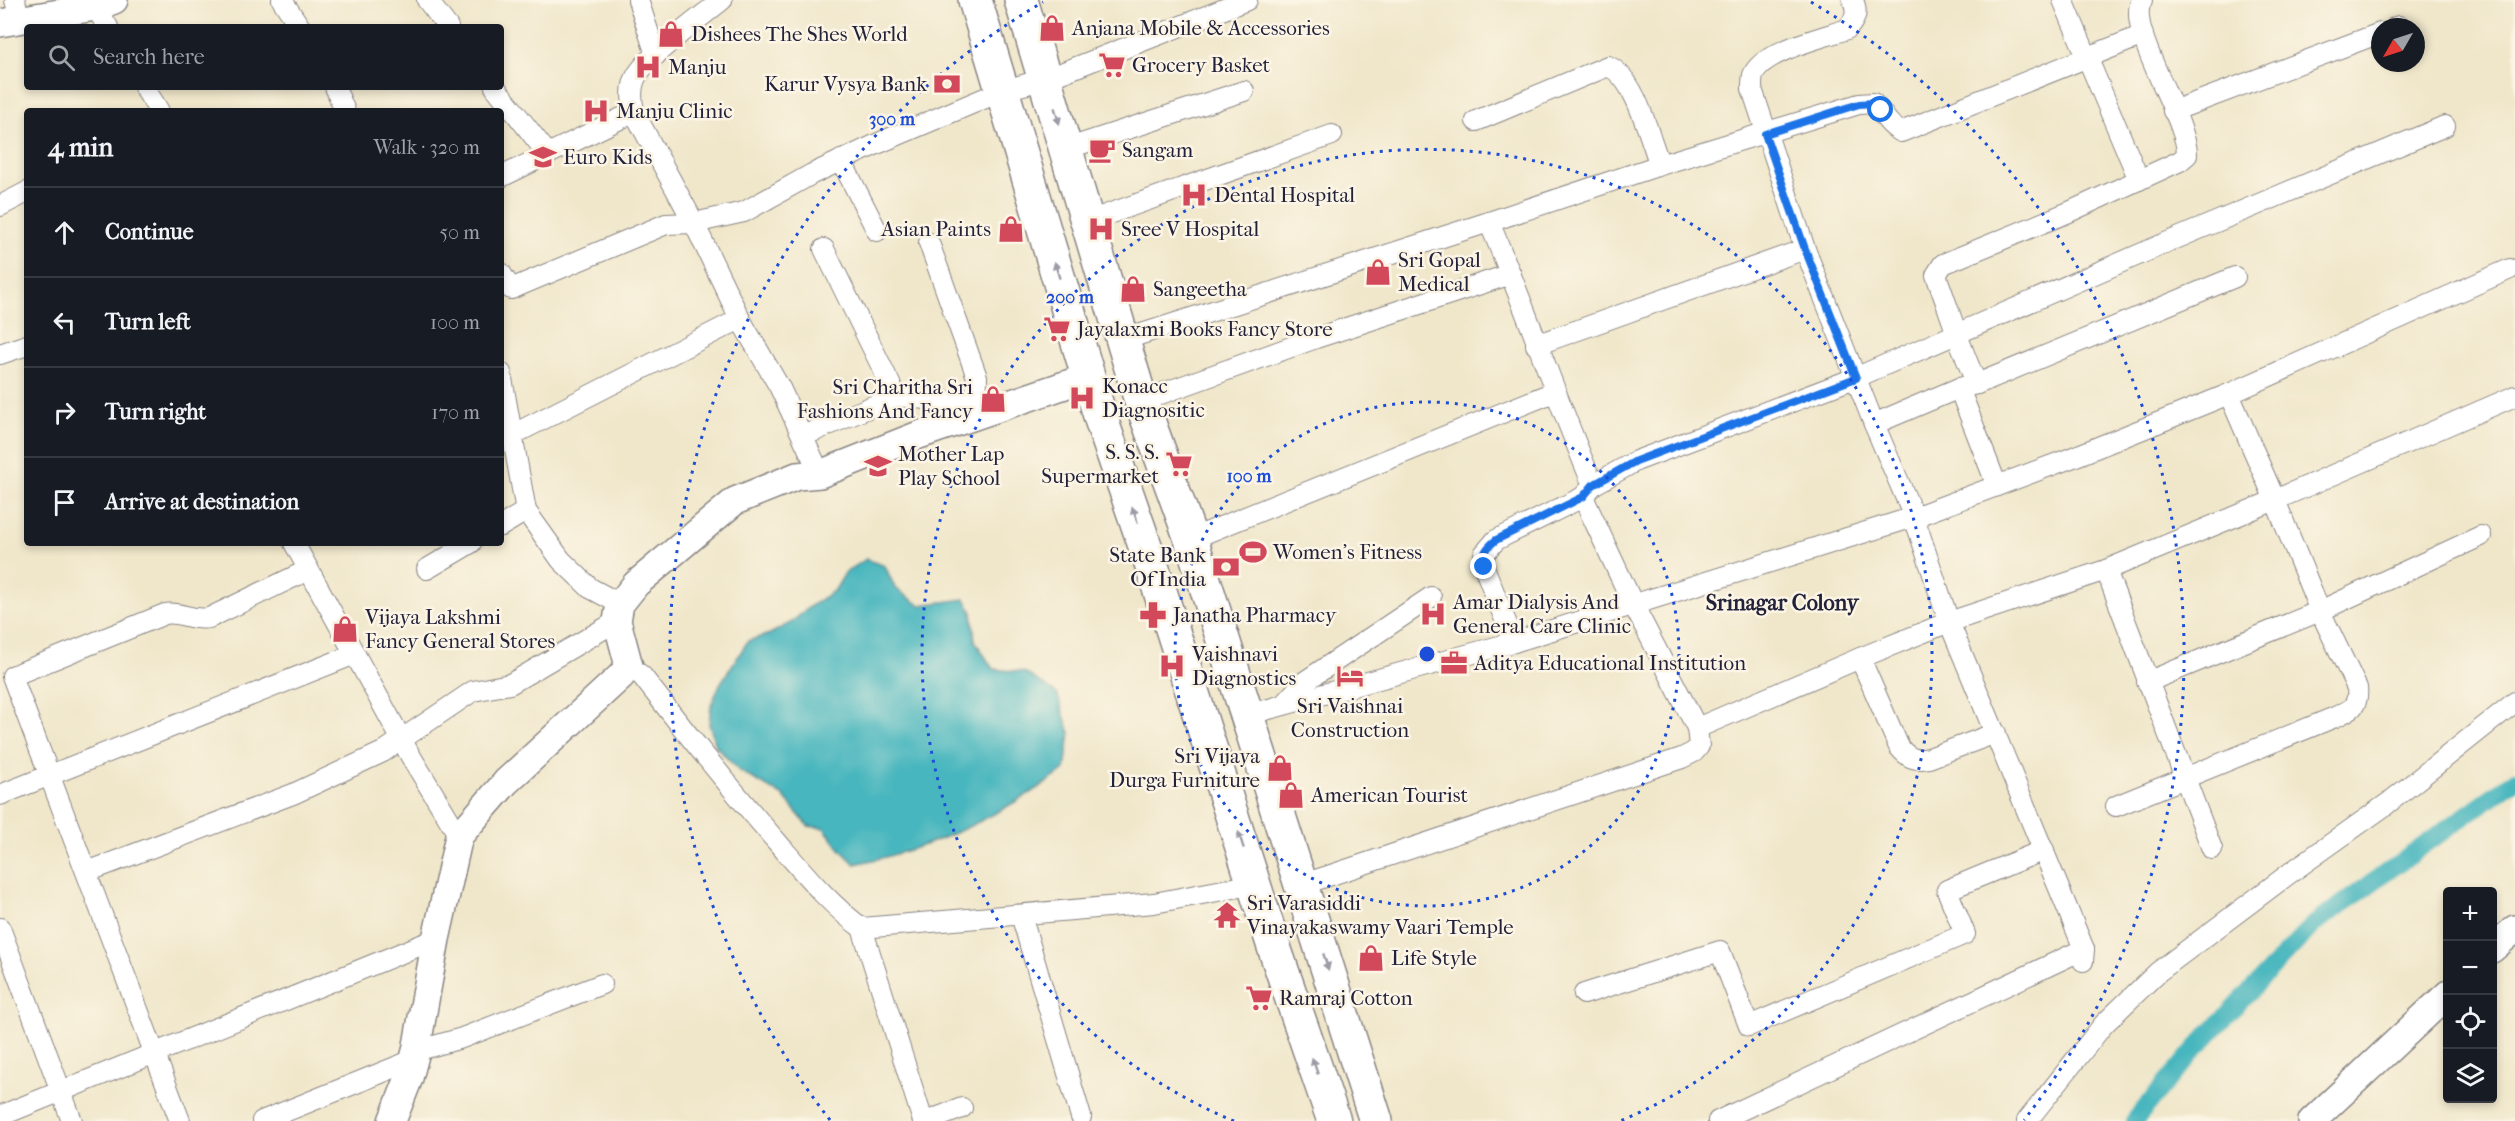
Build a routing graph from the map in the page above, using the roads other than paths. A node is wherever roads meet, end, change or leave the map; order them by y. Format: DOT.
graph roads {
  1 [pos="282,0"];
  2 [pos="427,0"];
  3 [pos="638,0"];
  4 [pos="722,0"];
  5 [pos="975,0"];
  6 [pos="1021,0"];
  7 [pos="1246,0"];
  8 [pos="1853,0"];
  9 [pos="2063,0"];
  10 [pos="2142,0"];
  11 [pos="106,11"];
  12 [pos="12,15"];
  13 [pos="298,24"];
  14 [pos="446,24"];
  15 [pos="2143,35"];
  16 [pos="2371,36"];
  17 [pos="656,55"];
  18 [pos="2089,58"];
  19 [pos="1046,79"];
  20 [pos="146,90"];
  21 [pos="336,90"];
  22 [pos="497,90"];
  23 [pos="1004,90"];
  24 [pos="1244,91"];
  25 [pos="157,108"];
  26 [pos="344,108"];
  27 [pos="2173,111"];
  28 [pos="634,112"];
  29 [pos="1476,121"];
  30 [pos="2445,126"];
  31 [pos="1765,134"];
  32 [pos="1332,135"];
  33 [pos="1066,149"];
  34 [pos="547,153"];
  35 [pos="841,160"];
  36 [pos="1660,165"];
  37 [pos="504,175"];
  38 [pos="2139,180"];
  39 [pos="24,194"];
  40 [pos="0,206"];
  41 [pos="1086,222"];
  42 [pos="1489,222"];
  43 [pos="694,223"];
  44 [pos="877,231"];
  45 [pos="929,243"];
  46 [pos="824,249"];
  47 [pos="1805,249"];
  48 [pos="2510,269"];
  49 [pos="1511,274"];
  50 [pos="2235,277"];
  51 [pos="504,278"];
  52 [pos="740,319"];
  53 [pos="1957,334"];
  54 [pos="1123,340"];
  55 [pos="1536,345"];
  56 [pos="24,346"];
  57 [pos="0,354"];
  58 [pos="1088,377"];
  59 [pos="1856,378"];
  60 [pos="1968,386"];
  61 [pos="504,390"];
  62 [pos="1554,392"];
  63 [pos="2229,394"];
  64 [pos="896,396"];
  65 [pos="2515,396"];
  66 [pos="1141,401"];
  67 [pos="983,408"];
  68 [pos="1874,424"];
  69 [pos="512,435"];
  70 [pos="803,436"];
  71 [pos="820,474"];
  72 [pos="1997,486"];
  73 [pos="1588,491"];
  74 [pos="2275,500"];
  75 [pos="526,512"];
  76 [pos="1914,517"];
  77 [pos="504,524"];
  78 [pos="2481,536"];
  79 [pos="1191,539"];
  80 [pos="296,546"];
  81 [pos="466,546"];
  82 [pos="426,569"];
  83 [pos="308,570"];
  84 [pos="2106,570"];
  85 [pos="1431,597"];
  86 [pos="1634,606"];
  87 [pos="2320,611"];
  88 [pos="619,613"];
  89 [pos="1949,622"];
  90 [pos="1514,642"];
  91 [pos="355,654"];
  92 [pos="1860,658"];
  93 [pos="629,666"];
  94 [pos="2147,682"];
  95 [pos="2515,702"];
  96 [pos="1283,705"];
  97 [pos="1247,715"];
  98 [pos="1697,728"];
  99 [pos="1996,734"];
  100 [pos="402,740"];
  101 [pos="50,774"];
  102 [pos="2185,778"];
  103 [pos="0,795"];
  104 [pos="2116,806"];
  105 [pos="459,836"];
  106 [pos="2212,849"];
  107 [pos="2044,850"];
  108 [pos="87,872"];
  109 [pos="1255,884"];
  110 [pos="1301,885"];
  111 [pos="1022,915"];
  112 [pos="0,928"];
  113 [pos="862,928"];
  114 [pos="2515,929"];
  115 [pos="436,939"];
  116 [pos="2497,945"];
  117 [pos="4,954"];
  118 [pos="602,984"];
  119 [pos="1584,994"];
  120 [pos="2447,995"];
  121 [pos="154,1053"];
  122 [pos="414,1055"];
  123 [pos="61,1093"];
  124 [pos="962,1108"];
  125 [pos="0,1116"];
  126 [pos="1082,1117"];
  127 [pos="72,1121"];
  128 [pos="180,1121"];
  129 [pos="262,1121"];
  130 [pos="392,1121"];
  131 [pos="923,1121"];
  132 [pos="928,1121"];
  133 [pos="1334,1121"];
  134 [pos="1376,1121"];
  135 [pos="1720,1121"];
  136 [pos="2027,1121"];
  137 [pos="2313,1121"];
  1 -- 13 [label="street"];
  2 -- 14 [label="street"];
  3 -- 17 [label="street"];
  4 -- 17 [label="street"];
  5 -- 23 [label="highway"];
  6 -- 19 [label="highway"];
  7 -- 19 [label="street"];
  8 -- 31 [label="street"];
  9 -- 18 [label="street"];
  10 -- 15 [label="street"];
  11 -- 12 [label="street"];
  15 -- 18 [label="street"];
  15 -- 27 [label="street"];
  16 -- 27 [label="street"];
  17 -- 28 [label="street"];
  18 -- 31 [label="street"];
  18 -- 38 [label="street"];
  19 -- 23 [label="street"];
  19 -- 33 [label="highway, one-way"];
  20 -- 25 [label="street"];
  21 -- 26 [label="street"];
  22 -- 34 [label="street"];
  23 -- 35 [label="street"];
  58 -- 23 [label="highway, one-way"];
  24 -- 33 [label="street"];
  27 -- 38 [label="street"];
  28 -- 34 [label="street"];
  28 -- 43 [label="street"];
  29 -- 36 [label="street"];
  30 -- 53 [label="street"];
  31 -- 36 [label="street"];
  31 -- 47 [label="street"];
  32 -- 41 [label="street"];
  33 -- 41 [label="highway"];
  34 -- 37 [label="street"];
  35 -- 43 [label="street"];
  35 -- 44 [label="street"];
  36 -- 42 [label="street"];
  38 -- 53 [label="street"];
  39 -- 40 [label="street"];
  41 -- 54 [label="highway"];
  42 -- 49 [label="street"];
  42 -- 54 [label="street"];
  43 -- 51 [label="street"];
  43 -- 52 [label="street"];
  45 -- 67 [label="street"];
  46 -- 64 [label="street"];
  47 -- 55 [label="street"];
  47 -- 59 [label="street"];
  48 -- 63 [label="street"];
  49 -- 55 [label="street"];
  49 -- 66 [label="street"];
  50 -- 60 [label="street"];
  52 -- 69 [label="street"];
  52 -- 70 [label="street"];
  53 -- 59 [label="street"];
  53 -- 60 [label="street"];
  54 -- 66 [label="highway"];
  55 -- 62 [label="street"];
  56 -- 57 [label="street"];
  58 -- 67 [label="street"];
  109 -- 58 [label="highway, one-way"];
  59 -- 68 [label="street"];
  59 -- 73 [label="street"];
  60 -- 68 [label="street"];
  60 -- 72 [label="street"];
  61 -- 69 [label="street"];
  62 -- 73 [label="street"];
  62 -- 79 [label="street"];
  63 -- 72 [label="street"];
  63 -- 74 [label="street"];
  64 -- 67 [label="street"];
  64 -- 70 [label="street"];
  65 -- 74 [label="street"];
  66 -- 79 [label="highway"];
  67 -- 71 [label="street"];
  68 -- 76 [label="street"];
  69 -- 75 [label="street"];
  70 -- 71 [label="street"];
  71 -- 88 [label="street"];
  72 -- 76 [label="street"];
  73 -- 86 [label="street"];
  73 -- 90 [label="street"];
  74 -- 84 [label="street"];
  74 -- 87 [label="street"];
  75 -- 77 [label="street"];
  75 -- 88 [label="street"];
  76 -- 86 [label="street"];
  76 -- 89 [label="street"];
  78 -- 87 [label="street"];
  79 -- 97 [label="highway"];
  80 -- 83 [label="street"];
  81 -- 82 [label="street"];
  83 -- 91 [label="street"];
  83 -- 101 [label="street"];
  84 -- 89 [label="street"];
  84 -- 94 [label="street"];
  85 -- 96 [label="street"];
  86 -- 90 [label="street"];
  86 -- 98 [label="street"];
  87 -- 94 [label="street"];
  87 -- 102 [label="street"];
  88 -- 93 [label="street"];
  88 -- 100 [label="street"];
  89 -- 92 [label="street"];
  89 -- 99 [label="street"];
  90 -- 96 [label="street"];
  91 -- 100 [label="street"];
  91 -- 101 [label="street"];
  92 -- 98 [label="street"];
  92 -- 99 [label="street"];
  93 -- 105 [label="street"];
  93 -- 113 [label="street"];
  94 -- 102 [label="street"];
  95 -- 136 [label="street"];
  96 -- 97 [label="street"];
  97 -- 110 [label="highway"];
  98 -- 110 [label="street"];
  99 -- 107 [label="street"];
  100 -- 105 [label="street"];
  100 -- 108 [label="street"];
  101 -- 103 [label="street"];
  101 -- 108 [label="street"];
  102 -- 104 [label="street"];
  102 -- 106 [label="street"];
  105 -- 115 [label="street"];
  107 -- 119 [label="street"];
  107 -- 135 [label="street"];
  108 -- 121 [label="street"];
  109 -- 111 [label="street"];
  133 -- 109 [label="highway, one-way"];
  110 -- 134 [label="highway, one-way"];
  111 -- 113 [label="street"];
  111 -- 126 [label="street"];
  112 -- 117 [label="street"];
  113 -- 131 [label="street"];
  114 -- 116 [label="street"];
  115 -- 121 [label="street"];
  115 -- 122 [label="street"];
  117 -- 123 [label="street"];
  118 -- 122 [label="street"];
  120 -- 137 [label="street"];
  121 -- 123 [label="street"];
  121 -- 128 [label="street"];
  122 -- 129 [label="street"];
  122 -- 130 [label="street"];
  123 -- 125 [label="street"];
  123 -- 127 [label="street"];
  124 -- 132 [label="street"];
}
